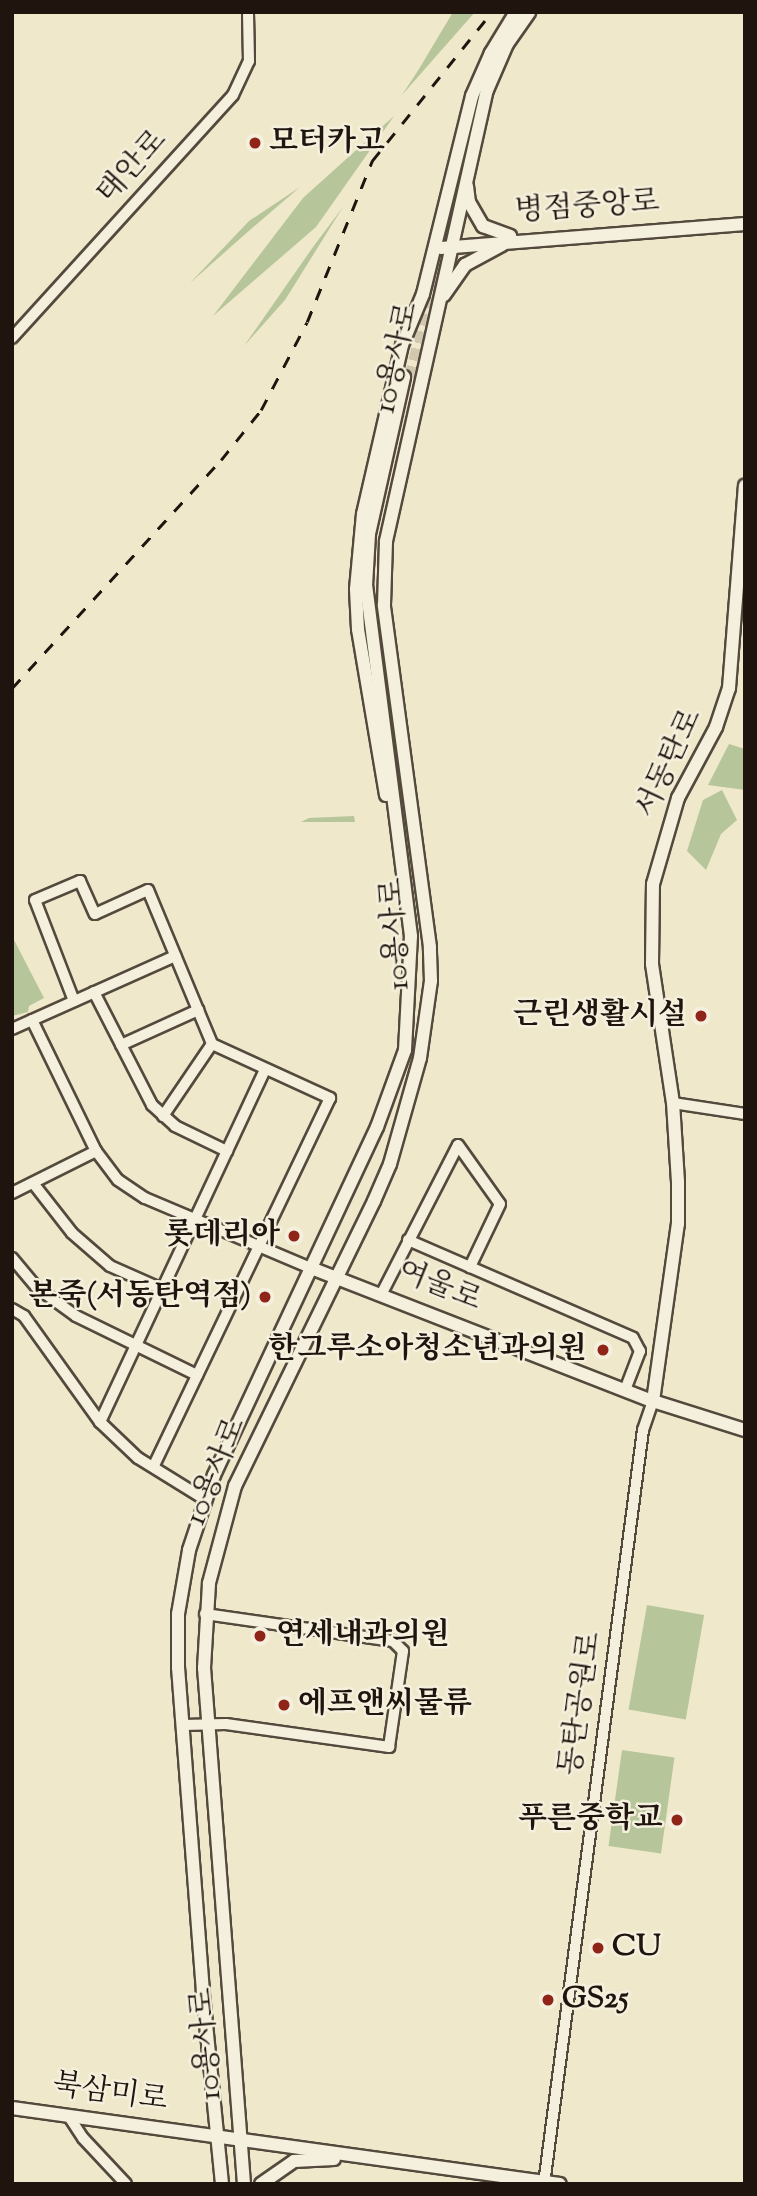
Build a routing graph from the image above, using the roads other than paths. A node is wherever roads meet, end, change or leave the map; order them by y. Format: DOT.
graph roads {
  1 [pos="248,12"];
  2 [pos="516,12"];
  3 [pos="529,12"];
  4 [pos="470,156"];
  5 [pos="745,224"];
  6 [pos="520,238"];
  7 [pos="448,247"];
  8 [pos="434,248"];
  9 [pos="434,318"];
  10 [pos="12,338"];
  11 [pos="402,345"];
  12 [pos="428,351"];
  13 [pos="745,486"];
  14 [pos="411,812"];
  15 [pos="393,815"];
  16 [pos="175,956"];
  17 [pos="94,992"];
  18 [pos="74,1001"];
  19 [pos="198,1010"];
  20 [pos="32,1020"];
  21 [pos="12,1029"];
  22 [pos="212,1044"];
  23 [pos="121,1045"];
  24 [pos="265,1070"];
  25 [pos="673,1103"];
  26 [pos="745,1114"];
  27 [pos="163,1116"];
  28 [pos="96,1151"];
  29 [pos="227,1151"];
  30 [pos="33,1182"];
  31 [pos="12,1193"];
  32 [pos="195,1220"];
  33 [pos="408,1240"];
  34 [pos="259,1247"];
  35 [pos="12,1258"];
  36 [pos="470,1267"];
  37 [pos="311,1268"];
  38 [pos="336,1276"];
  39 [pos="162,1289"];
  40 [pos="382,1293"];
  41 [pos="12,1309"];
  42 [pos="135,1347"];
  43 [pos="197,1375"];
  44 [pos="625,1390"];
  45 [pos="653,1401"];
  46 [pos="100,1422"];
  47 [pos="745,1430"];
  48 [pos="152,1467"];
  49 [pos="204,1499"];
  50 [pos="205,1614"];
  51 [pos="183,1725"];
  52 [pos="209,1725"];
  53 [pos="12,2108"];
  54 [pos="68,2115"];
  55 [pos="217,2135"];
  56 [pos="242,2140"];
  57 [pos="356,2156"];
  58 [pos="544,2183"];
  59 [pos="127,2184"];
  60 [pos="222,2184"];
  61 [pos="244,2184"];
  62 [pos="261,2184"];
  63 [pos="560,2184"];
  1 -- 10 [label="street, 태안로"];
  2 -- 8 [label="street, 10용사로"];
  3 -- 4 [label="street, 10용사로"];
  4 -- 6 [label="street"];
  4 -- 7 [label="street, 10용사로"];
  5 -- 6 [label="street, 병점중앙로"];
  6 -- 7 [label="street, 병점중앙로"];
  6 -- 9 [label="street"];
  7 -- 8 [label="street, 병점중앙로"];
  7 -- 9 [label="street, 10용사로"];
  8 -- 11 [label="street, 10용사로"];
  9 -- 12 [label="street, 10용사로"];
  11 -- 12 [label="street"];
  11 -- 15 [label="street, 10용사로"];
  12 -- 14 [label="street, 10용사로"];
  13 -- 25 [label="street, 서동탄로"];
  14 -- 15 [label="street, 10용사로"];
  14 -- 38 [label="street, 10용사로"];
  15 -- 37 [label="street, 10용사로"];
  16 -- 17 [label="street"];
  16 -- 18 [label="street"];
  16 -- 19 [label="street"];
  17 -- 18 [label="street"];
  17 -- 23 [label="street"];
  18 -- 20 [label="street"];
  19 -- 22 [label="street"];
  19 -- 23 [label="street"];
  20 -- 21 [label="street"];
  20 -- 28 [label="street"];
  22 -- 24 [label="street"];
  22 -- 27 [label="street"];
  23 -- 27 [label="street"];
  24 -- 29 [label="street"];
  24 -- 34 [label="street"];
  25 -- 26 [label="street"];
  25 -- 45 [label="street, 서동탄로"];
  27 -- 29 [label="street"];
  28 -- 30 [label="street"];
  28 -- 32 [label="street"];
  29 -- 32 [label="street"];
  30 -- 31 [label="street"];
  30 -- 39 [label="street"];
  32 -- 34 [label="street"];
  32 -- 39 [label="street"];
  33 -- 36 [label="street"];
  33 -- 36 [label="street"];
  33 -- 40 [label="street"];
  34 -- 37 [label="street"];
  34 -- 43 [label="street"];
  35 -- 42 [label="street"];
  36 -- 44 [label="street"];
  37 -- 38 [label="street, 여울로"];
  37 -- 49 [label="street, 10용사로"];
  38 -- 40 [label="street, 여울로"];
  38 -- 50 [label="street, 10용사로"];
  39 -- 42 [label="street"];
  40 -- 44 [label="street, 여울로"];
  41 -- 46 [label="street, 10용사로"];
  42 -- 43 [label="street"];
  42 -- 46 [label="street"];
  43 -- 48 [label="street"];
  44 -- 45 [label="street, 여울로"];
  45 -- 47 [label="street, 여울로"];
  45 -- 58 [label="street, 동탄공원로"];
  46 -- 48 [label="street, 10용사로"];
  48 -- 49 [label="street, 10용사로"];
  49 -- 51 [label="street, 10용사로"];
  50 -- 52 [label="street, 10용사로"];
  50 -- 52 [label="street"];
  51 -- 52 [label="street"];
  51 -- 55 [label="street, 10용사로"];
  52 -- 56 [label="street, 10용사로"];
  53 -- 54 [label="street, 북삼미로"];
  54 -- 55 [label="street, 북삼미로"];
  54 -- 59 [label="street"];
  55 -- 56 [label="street, 북삼미로"];
  55 -- 60 [label="street, 10용사로"];
  56 -- 57 [label="street"];
  56 -- 61 [label="street, 10용사로"];
  57 -- 58 [label="street"];
  57 -- 62 [label="street"];
  58 -- 63 [label="street"];
}
